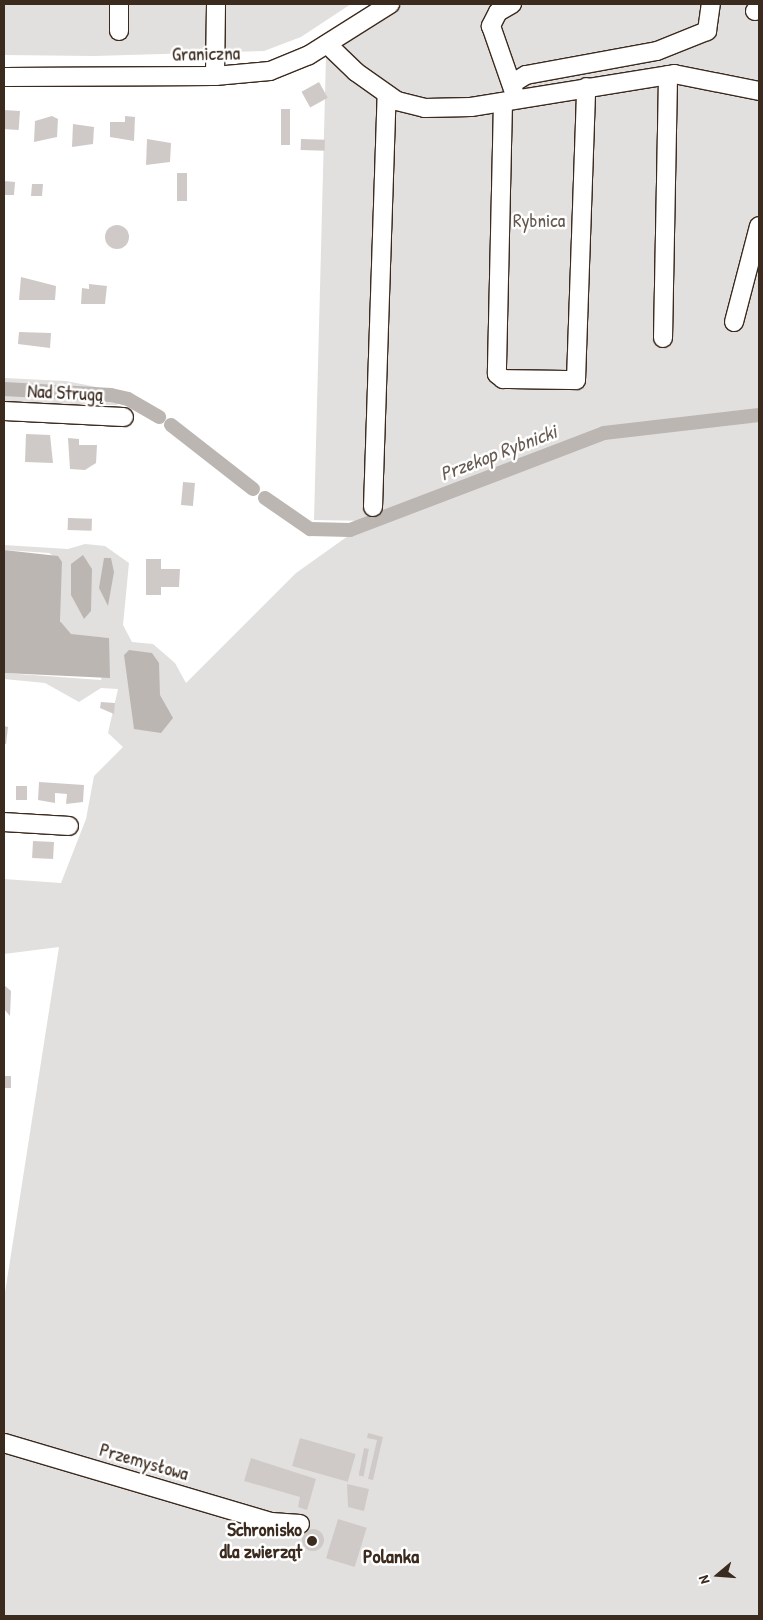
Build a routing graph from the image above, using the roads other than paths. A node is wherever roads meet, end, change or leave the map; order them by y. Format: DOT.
graph roads {
  1 [pos="119,4"];
  2 [pos="216,4"];
  3 [pos="390,4"];
  4 [pos="512,4"];
  5 [pos="711,4"];
  6 [pos="119,31"];
  7 [pos="327,44"];
  8 [pos="668,75"];
  9 [pos="215,76"];
  10 [pos="4,77"];
  11 [pos="586,88"];
  12 [pos="759,91"];
  13 [pos="387,94"];
  14 [pos="511,95"];
  15 [pos="759,226"];
  16 [pos="734,322"];
  17 [pos="662,338"];
  18 [pos="4,410"];
  19 [pos="124,417"];
  20 [pos="373,507"];
  21 [pos="4,822"];
  22 [pos="69,826"];
  23 [pos="4,1443"];
  24 [pos="300,1524"];
  1 -- 6 [label="street"];
  2 -- 9 [label="street"];
  3 -- 7 [label="street, Graniczna"];
  4 -- 14 [label="street"];
  5 -- 14 [label="street"];
  7 -- 9 [label="street, Graniczna"];
  7 -- 13 [label="street"];
  8 -- 11 [label="street"];
  8 -- 12 [label="street"];
  8 -- 17 [label="street"];
  9 -- 10 [label="street, Graniczna"];
  11 -- 14 [label="street"];
  11 -- 14 [label="street"];
  13 -- 14 [label="street"];
  13 -- 20 [label="street"];
  15 -- 16 [label="street"];
  18 -- 19 [label="street, Nad Strugą"];
  21 -- 22 [label="street"];
  23 -- 24 [label="street, Przemysłowa"];
}
